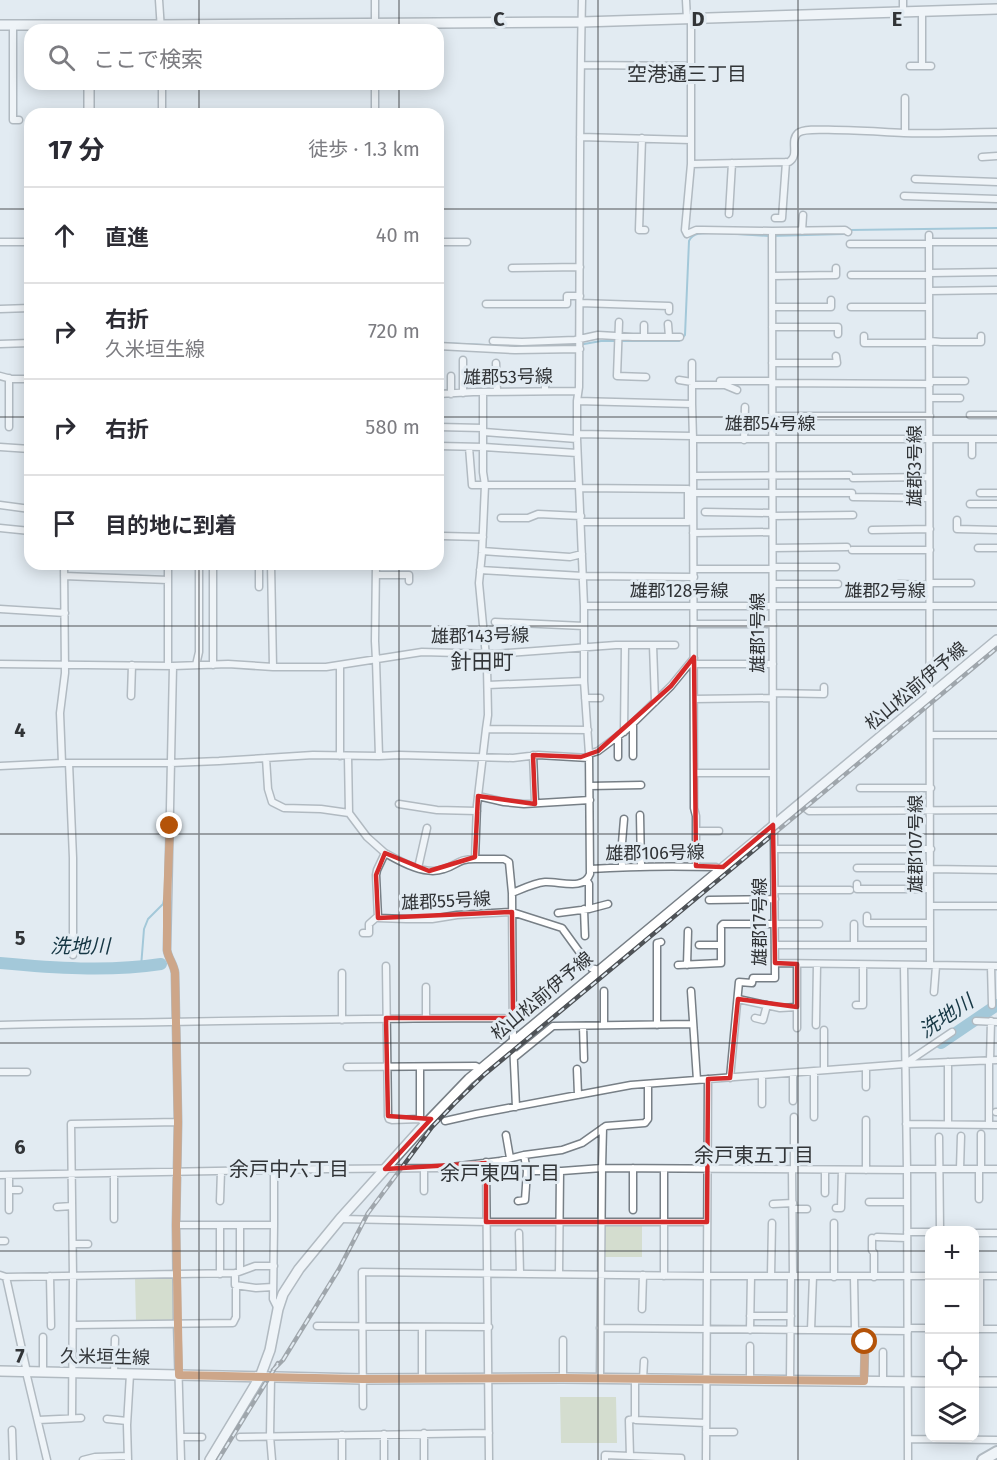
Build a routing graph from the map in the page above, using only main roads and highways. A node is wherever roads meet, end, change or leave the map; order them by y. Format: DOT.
graph roads {
  1 [pos="997,9"];
  2 [pos="0,25"];
  3 [pos="24,25"];
  4 [pos="444,25"];
  5 [pos="89,90"];
  6 [pos="89,108"];
  7 [pos="997,640"];
  8 [pos="0,1371"];
  9 [pos="260,1377"];
  10 [pos="925,1382"];
  11 [pos="979,1382"];
  12 [pos="997,1382"];
  13 [pos="997,1452"];
  14 [pos="210,1460"];
  15 [pos="983,1460"];
  1 -- 4 [label="main road"];
  2 -- 3 [label="main road"];
  5 -- 6 [label="main road"];
  7 -- 9 [label="main road, 松山松前伊予線"];
  8 -- 9 [label="main road, 久米垣生線"];
  9 -- 10 [label="main road, 久米垣生線"];
  9 -- 14 [label="main road, 松山松前伊予線"];
  11 -- 12 [label="main road"];
  13 -- 15 [label="highway"];
}
